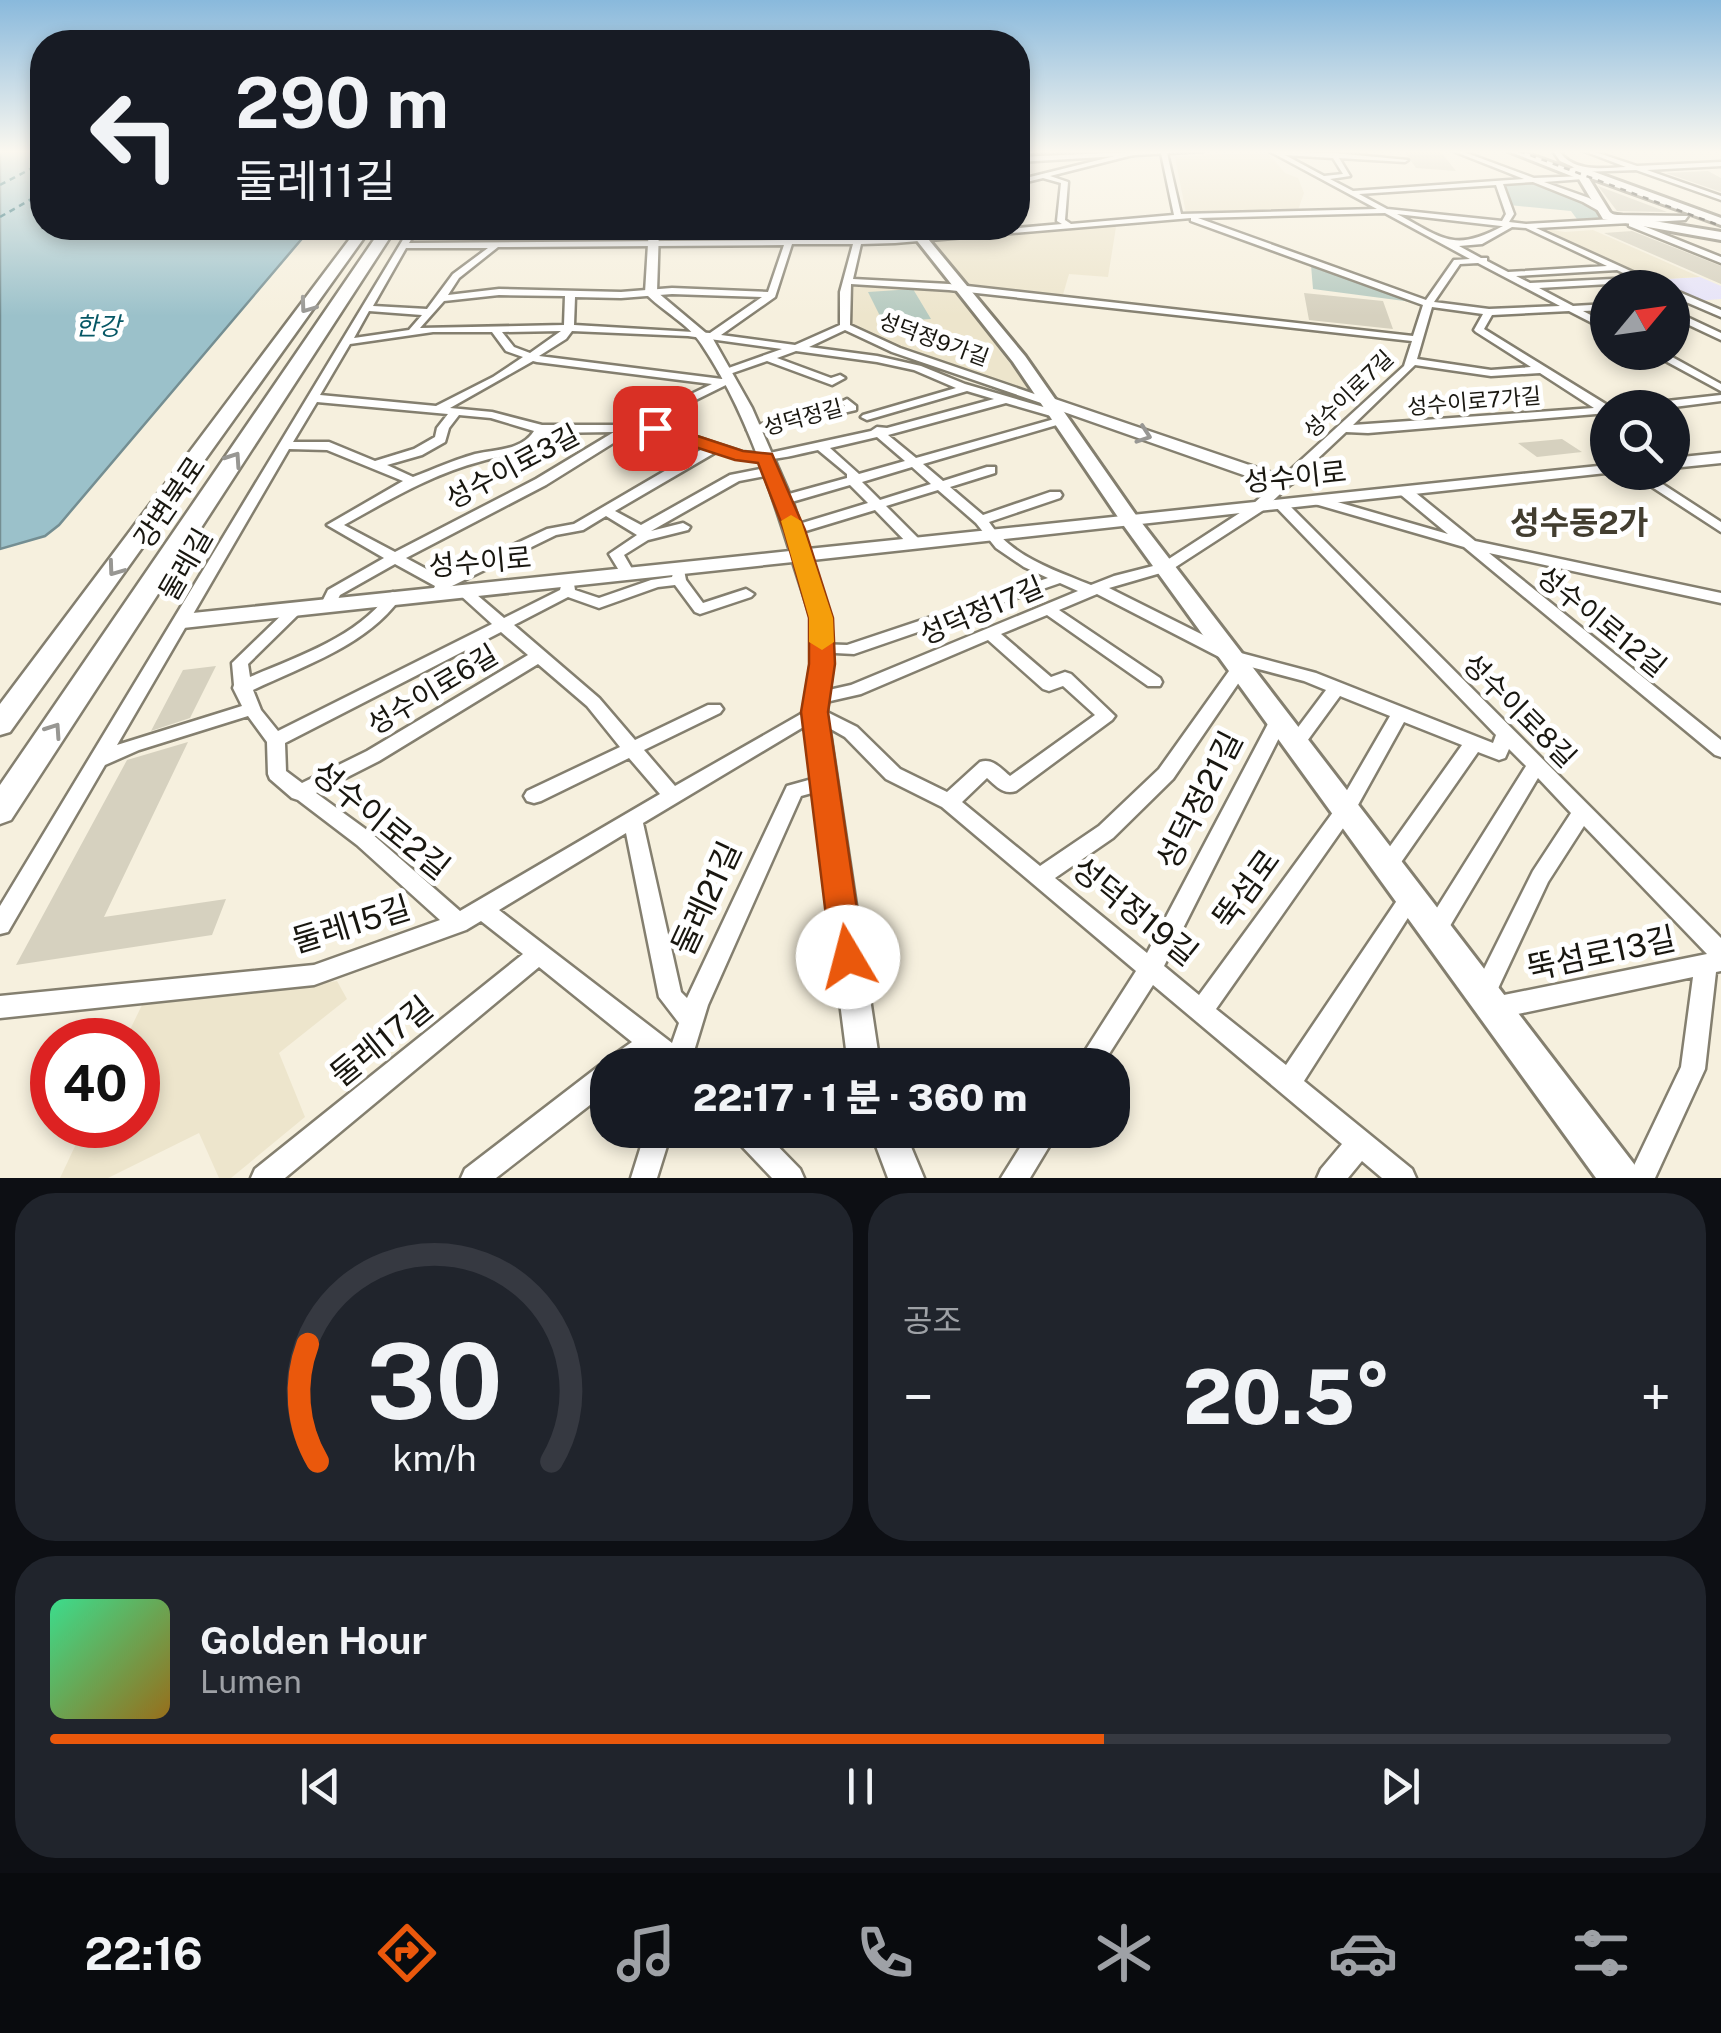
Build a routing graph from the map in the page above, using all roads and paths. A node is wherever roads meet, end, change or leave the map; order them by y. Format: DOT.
graph roads {
  1 [pos="1063,206"];
  2 [pos="1179,206"];
  3 [pos="1379,206"];
  4 [pos="1395,206"];
  5 [pos="1507,206"];
  6 [pos="1591,206"];
  7 [pos="1601,206"];
  8 [pos="1677,206"];
  9 [pos="1387,210"];
  10 [pos="1182,216"];
  11 [pos="1607,217"];
  12 [pos="1624,221"];
  13 [pos="1721,222"];
  14 [pos="1066,224"];
  15 [pos="1508,224"];
  16 [pos="1030,226"];
  17 [pos="1526,226"];
  18 [pos="1721,236"];
  19 [pos="355,240"];
  20 [pos="394,240"];
  21 [pos="395,240"];
  22 [pos="434,240"];
  23 [pos="552,240"];
  24 [pos="601,240"];
  25 [pos="652,240"];
  26 [pos="790,240"];
  27 [pos="857,240"];
  28 [pos="924,240"];
  29 [pos="550,244"];
  30 [pos="1454,244"];
  31 [pos="496,245"];
  32 [pos="1484,260"];
  33 [pos="1721,260"];
  34 [pos="1619,268"];
  35 [pos="1622,270"];
  36 [pos="1510,274"];
  37 [pos="848,282"];
  38 [pos="1590,285"];
  39 [pos="1531,286"];
  40 [pos="964,290"];
  41 [pos="1590,291"];
  42 [pos="1544,293"];
  43 [pos="570,294"];
  44 [pos="651,294"];
  45 [pos="772,295"];
  46 [pos="441,299"];
  47 [pos="1690,300"];
  48 [pos="1721,300"];
  49 [pos="1690,302"];
  50 [pos="1694,302"];
  51 [pos="1428,304"];
  52 [pos="365,308"];
  53 [pos="1590,308"];
  54 [pos="1572,310"];
  55 [pos="426,312"];
  56 [pos="1489,312"];
  57 [pos="1721,314"];
  58 [pos="1590,319"];
  59 [pos="1690,321"];
  60 [pos="845,326"];
  61 [pos="569,328"];
  62 [pos="414,330"];
  63 [pos="497,331"];
  64 [pos="1721,336"];
  65 [pos="706,339"];
  66 [pos="1417,339"];
  67 [pos="345,342"];
  68 [pos="794,349"];
  69 [pos="530,358"];
  70 [pos="767,358"];
  71 [pos="1411,361"];
  72 [pos="1541,370"];
  73 [pos="1688,370"];
  74 [pos="840,378"];
  75 [pos="725,379"];
  76 [pos="967,388"];
  77 [pos="1721,388"];
  78 [pos="313,398"];
  79 [pos="1010,398"];
  80 [pos="1721,398"];
  81 [pos="1590,400"];
  82 [pos="1690,401"];
  83 [pos="847,402"];
  84 [pos="436,411"];
  85 [pos="1590,411"];
  86 [pos="454,413"];
  87 [pos="1058,413"];
  88 [pos="868,417"];
  89 [pos="1344,428"];
  90 [pos="627,429"];
  91 [pos="542,430"];
  92 [pos="753,430"];
  93 [pos="877,431"];
  94 [pos="286,445"];
  95 [pos="819,445"];
  96 [pos="715,448"];
  97 [pos="1721,458"];
  98 [pos="1690,461"];
  99 [pos="913,462"];
  100 [pos="768,464"];
  101 [pos="374,465"];
  102 [pos="991,470"];
  103 [pos="1590,472"];
  104 [pos="853,480"];
  105 [pos="413,481"];
  106 [pos="1284,482"];
  107 [pos="940,486"];
  108 [pos="1663,490"];
  109 [pos="1406,492"];
  110 [pos="1054,496"];
  111 [pos="783,500"];
  112 [pos="1320,501"];
  113 [pos="878,505"];
  114 [pos="1281,506"];
  115 [pos="1257,508"];
  116 [pos="606,510"];
  117 [pos="1131,522"];
  118 [pos="683,528"];
  119 [pos="985,528"];
  120 [pos="1721,528"];
  121 [pos="794,530"];
  122 [pos="644,533"];
  123 [pos="916,544"];
  124 [pos="1469,544"];
  125 [pos="803,555"];
  126 [pos="394,558"];
  127 [pos="1166,567"];
  128 [pos="628,574"];
  129 [pos="679,574"];
  130 [pos="1062,578"];
  131 [pos="567,586"];
  132 [pos="442,588"];
  133 [pos="1094,590"];
  134 [pos="466,592"];
  135 [pos="746,594"];
  136 [pos="393,597"];
  137 [pos="1721,598"];
  138 [pos="329,604"];
  139 [pos="298,608"];
  140 [pos="1048,609"];
  141 [pos="183,621"];
  142 [pos="502,625"];
  143 [pos="990,633"];
  144 [pos="822,648"];
  145 [pos="539,656"];
  146 [pos="1236,662"];
  147 [pos="1154,682"];
  148 [pos="241,688"];
  149 [pos="1337,688"];
  150 [pos="816,705"];
  151 [pos="714,709"];
  152 [pos="248,710"];
  153 [pos="1400,714"];
  154 [pos="0,725"];
  155 [pos="1288,731"];
  156 [pos="1505,734"];
  157 [pos="276,740"];
  158 [pos="1474,743"];
  159 [pos="633,750"];
  160 [pos="1721,750"];
  161 [pos="99,760"];
  162 [pos="1536,765"];
  163 [pos="823,783"];
  164 [pos="298,793"];
  165 [pos="534,796"];
  166 [pos="672,796"];
  167 [pos="949,802"];
  168 [pos="1346,809"];
  169 [pos="0,811"];
  170 [pos="1582,812"];
  171 [pos="632,820"];
  172 [pos="1388,865"];
  173 [pos="1041,876"];
  174 [pos="1410,896"];
  175 [pos="482,909"];
  176 [pos="458,923"];
  177 [pos="0,925"];
  178 [pos="1436,929"];
  179 [pos="538,954"];
  180 [pos="1716,960"];
  181 [pos="1152,966"];
  182 [pos="1489,1000"];
  183 [pos="0,1007"];
  184 [pos="1202,1008"];
  185 [pos="692,1020"];
  186 [pos="651,1042"];
  187 [pos="643,1048"];
  188 [pos="659,1048"];
  189 [pos="684,1048"];
  190 [pos="862,1048"];
  191 [pos="1099,1048"];
  192 [pos="1289,1082"];
  193 [pos="590,1089"];
  194 [pos="1361,1142"];
  195 [pos="653,1148"];
  196 [pos="762,1148"];
  197 [pos="894,1148"];
  198 [pos="1034,1148"];
  199 [pos="275,1174"];
  200 [pos="474,1178"];
  201 [pos="644,1178"];
  202 [pos="791,1178"];
  203 [pos="906,1178"];
  204 [pos="1014,1178"];
  205 [pos="1330,1178"];
  206 [pos="1404,1178"];
  207 [pos="1620,1178"];
  208 [pos="1641,1178"];
  1 -- 14 [label="street"];
  2 -- 10 [label="street"];
  3 -- 9 [label="street"];
  4 -- 9 [label="street"];
  5 -- 15 [label="street"];
  6 -- 12 [label="street"];
  7 -- 11 [label="main road"];
  8 -- 13 [label="main road"];
  9 -- 10 [label="street"];
  9 -- 15 [label="street"];
  9 -- 30 [label="street"];
  10 -- 16 [label="street"];
  10 -- 51 [label="street"];
  11 -- 12 [label="street"];
  11 -- 18 [label="main road"];
  12 -- 17 [label="street"];
  12 -- 33 [label="street"];
  15 -- 17 [label="street"];
  15 -- 30 [label="street"];
  17 -- 34 [label="street"];
  19 -- 154 [label="highway, 강변북로, one-way"];
  169 -- 20 [label="highway, 강변북로, one-way"];
  21 -- 52 [label="street, 둘레길"];
  22 -- 31 [label="street"];
  23 -- 29 [label="street"];
  24 -- 29 [label="street"];
  25 -- 44 [label="street"];
  26 -- 45 [label="street"];
  27 -- 37 [label="street, 성덕정9가길"];
  28 -- 40 [label="main road"];
  29 -- 31 [label="street"];
  30 -- 32 [label="street"];
  31 -- 46 [label="street"];
  32 -- 36 [label="street"];
  32 -- 51 [label="street, 성수이로7길"];
  34 -- 35 [label="street"];
  34 -- 36 [label="street"];
  36 -- 39 [label="street"];
  37 -- 40 [label="street, 성덕정9가길"];
  37 -- 60 [label="street, 성덕정9가길"];
  38 -- 39 [label="street"];
  39 -- 42 [label="street"];
  40 -- 66 [label="street, 성덕정9가길"];
  40 -- 87 [label="main road"];
  41 -- 42 [label="street"];
  42 -- 54 [label="street"];
  43 -- 44 [label="street"];
  43 -- 46 [label="street"];
  43 -- 61 [label="street"];
  44 -- 45 [label="street"];
  44 -- 65 [label="street, 성덕정길"];
  45 -- 65 [label="street"];
  46 -- 55 [label="street"];
  47 -- 50 [label="street"];
  48 -- 50 [label="street"];
  49 -- 50 [label="street"];
  50 -- 57 [label="street"];
  51 -- 56 [label="street"];
  51 -- 66 [label="street, 성수이로7길"];
  52 -- 55 [label="street"];
  52 -- 67 [label="street, 둘레길"];
  53 -- 54 [label="street"];
  54 -- 56 [label="street"];
  54 -- 58 [label="street"];
  55 -- 62 [label="street"];
  56 -- 72 [label="street"];
  59 -- 64 [label="street"];
  60 -- 68 [label="street"];
  60 -- 87 [label="street, 성덕정9가길"];
  61 -- 63 [label="street"];
  61 -- 65 [label="street"];
  61 -- 69 [label="street"];
  62 -- 63 [label="street"];
  62 -- 67 [label="street"];
  63 -- 69 [label="street"];
  65 -- 68 [label="street"];
  65 -- 75 [label="street, 성덕정길"];
  66 -- 71 [label="street, 성수이로7길"];
  67 -- 78 [label="street, 둘레길"];
  68 -- 70 [label="street"];
  68 -- 76 [label="street"];
  69 -- 75 [label="street"];
  69 -- 84 [label="street"];
  70 -- 74 [label="street, 성덕정길"];
  70 -- 75 [label="street"];
  71 -- 72 [label="street"];
  71 -- 89 [label="street, 성수이로7길"];
  72 -- 81 [label="street"];
  73 -- 77 [label="street"];
  75 -- 90 [label="street, 성수이로3길"];
  75 -- 92 [label="street, 성덕정길"];
  76 -- 79 [label="street"];
  76 -- 88 [label="street"];
  78 -- 84 [label="street"];
  78 -- 94 [label="street, 둘레길"];
  79 -- 87 [label="street"];
  79 -- 93 [label="street"];
  80 -- 82 [label="street"];
  83 -- 92 [label="street, 성덕정길"];
  84 -- 86 [label="street"];
  85 -- 89 [label="street, 성수이로7가길"];
  86 -- 91 [label="street"];
  86 -- 101 [label="street"];
  87 -- 99 [label="street"];
  87 -- 106 [label="street, one-way"];
  87 -- 117 [label="main road"];
  89 -- 106 [label="street, 성수이로7길"];
  90 -- 91 [label="street"];
  90 -- 96 [label="street"];
  90 -- 126 [label="street, 성수이로3길"];
  91 -- 105 [label="street"];
  92 -- 100 [label="street, 성덕정길"];
  93 -- 95 [label="street"];
  93 -- 99 [label="street"];
  94 -- 101 [label="street"];
  94 -- 141 [label="street, 둘레길"];
  95 -- 100 [label="street"];
  95 -- 104 [label="street"];
  96 -- 100 [label="street"];
  96 -- 116 [label="street"];
  97 -- 98 [label="street"];
  99 -- 104 [label="street"];
  99 -- 107 [label="street"];
  100 -- 111 [label="street, 성덕정길"];
  100 -- 122 [label="street, 성덕정길"];
  101 -- 105 [label="street"];
  102 -- 107 [label="street"];
  103 -- 109 [label="street, 성수이로"];
  104 -- 111 [label="street"];
  104 -- 113 [label="street"];
  105 -- 126 [label="street"];
  106 -- 115 [label="street, 성수이로7길"];
  107 -- 113 [label="street"];
  107 -- 119 [label="street"];
  108 -- 120 [label="street"];
  109 -- 112 [label="street, 성수이로"];
  109 -- 124 [label="street, 성수이로12길"];
  110 -- 119 [label="street, 성수이로"];
  111 -- 121 [label="street, 성덕정길"];
  112 -- 114 [label="street, 성수이로"];
  112 -- 124 [label="street"];
  113 -- 121 [label="street"];
  113 -- 123 [label="street"];
  114 -- 115 [label="street, 성수이로"];
  114 -- 156 [label="street, 성수이로8길"];
  115 -- 117 [label="street, 성수이로"];
  115 -- 127 [label="street"];
  116 -- 122 [label="street"];
  116 -- 132 [label="street"];
  117 -- 119 [label="street, 성수이로"];
  117 -- 127 [label="main road"];
  118 -- 122 [label="street"];
  119 -- 123 [label="street, 성수이로"];
  119 -- 130 [label="street"];
  121 -- 125 [label="street, 성덕정길"];
  122 -- 128 [label="street"];
  123 -- 125 [label="street, 성수이로"];
  124 -- 137 [label="street"];
  124 -- 160 [label="street, 성수이로12길"];
  125 -- 129 [label="street, 성수이로"];
  125 -- 144 [label="street, 성덕정길"];
  126 -- 132 [label="street"];
  126 -- 138 [label="street, 성수이로3길"];
  127 -- 133 [label="street, 성덕정17길"];
  127 -- 146 [label="main road"];
  128 -- 129 [label="street, 성수이로"];
  128 -- 131 [label="street, 성수이로"];
  129 -- 131 [label="street"];
  129 -- 135 [label="street"];
  130 -- 133 [label="street"];
  130 -- 144 [label="street"];
  131 -- 134 [label="street, 성수이로"];
  131 -- 142 [label="street, 성수이로6길"];
  132 -- 134 [label="street, 성수이로"];
  132 -- 136 [label="street, 성수이로"];
  133 -- 140 [label="street, 성덕정17길"];
  133 -- 146 [label="street"];
  134 -- 142 [label="street, 성수이로6길"];
  136 -- 138 [label="street, 성수이로"];
  136 -- 148 [label="street, 성수이로"];
  138 -- 139 [label="street, 성수이로"];
  139 -- 141 [label="street, 성수이로"];
  139 -- 148 [label="street"];
  140 -- 143 [label="street, 성덕정17길"];
  140 -- 147 [label="street"];
  141 -- 161 [label="street, 둘레길"];
  142 -- 145 [label="street, 성수이로6길"];
  142 -- 157 [label="street, 성수이로6길"];
  143 -- 150 [label="street, 성덕정17길"];
  143 -- 167 [label="street"];
  144 -- 150 [label="street, 성덕정길"];
  145 -- 159 [label="street, 성수이로6길"];
  145 -- 164 [label="street, 성수이로6길"];
  146 -- 149 [label="street"];
  146 -- 155 [label="main road"];
  146 -- 173 [label="street"];
  148 -- 152 [label="street, 성수이로2길"];
  149 -- 153 [label="street"];
  149 -- 155 [label="street"];
  150 -- 163 [label="street, 성덕정길"];
  150 -- 166 [label="street, 둘레15길"];
  150 -- 167 [label="street, 성덕정19길"];
  151 -- 159 [label="street"];
  152 -- 157 [label="street, 성수이로2길"];
  152 -- 161 [label="street"];
  153 -- 158 [label="street"];
  153 -- 168 [label="street, 뚝섬로"];
  155 -- 168 [label="main road"];
  155 -- 181 [label="street, 성덕정21길"];
  156 -- 158 [label="street"];
  156 -- 162 [label="street, 성수이로8길"];
  157 -- 164 [label="street, 성수이로2길"];
  158 -- 172 [label="street"];
  159 -- 165 [label="street"];
  159 -- 166 [label="street, 성수이로6길"];
  161 -- 177 [label="street, 둘레길"];
  162 -- 170 [label="street, 성수이로8길"];
  162 -- 178 [label="street"];
  163 -- 185 [label="street, 둘레21길"];
  163 -- 190 [label="street, 성덕정길"];
  164 -- 176 [label="street, 성수이로2길"];
  166 -- 171 [label="street, 둘레15길"];
  167 -- 173 [label="street, 성덕정19길"];
  168 -- 172 [label="main road"];
  168 -- 184 [label="street, 뚝섬로"];
  170 -- 180 [label="street, 성수이로8길"];
  170 -- 182 [label="street"];
  171 -- 175 [label="street, 둘레15길"];
  171 -- 185 [label="street"];
  172 -- 174 [label="main road"];
  173 -- 181 [label="street, 성덕정19길"];
  174 -- 178 [label="main road"];
  174 -- 192 [label="street"];
  175 -- 176 [label="street, 둘레15길"];
  175 -- 179 [label="street"];
  176 -- 183 [label="street, 둘레15길"];
  178 -- 182 [label="main road"];
  179 -- 186 [label="street"];
  179 -- 199 [label="street, 둘레17길"];
  180 -- 182 [label="street, 뚝섬로13길"];
  180 -- 208 [label="street"];
  181 -- 184 [label="street, 성덕정19길"];
  181 -- 191 [label="street, 성덕정21길"];
  182 -- 207 [label="main road"];
  184 -- 192 [label="street, 성덕정19길"];
  185 -- 189 [label="street, 둘레21길"];
  186 -- 187 [label="street"];
  186 -- 188 [label="street"];
  192 -- 194 [label="street, 성덕정19길"];
  193 -- 200 [label="street"];
  194 -- 205 [label="street"];
  194 -- 206 [label="street, 성덕정19길"];
  195 -- 201 [label="street"];
  196 -- 202 [label="street"];
  197 -- 203 [label="street"];
  198 -- 204 [label="street"];
}
